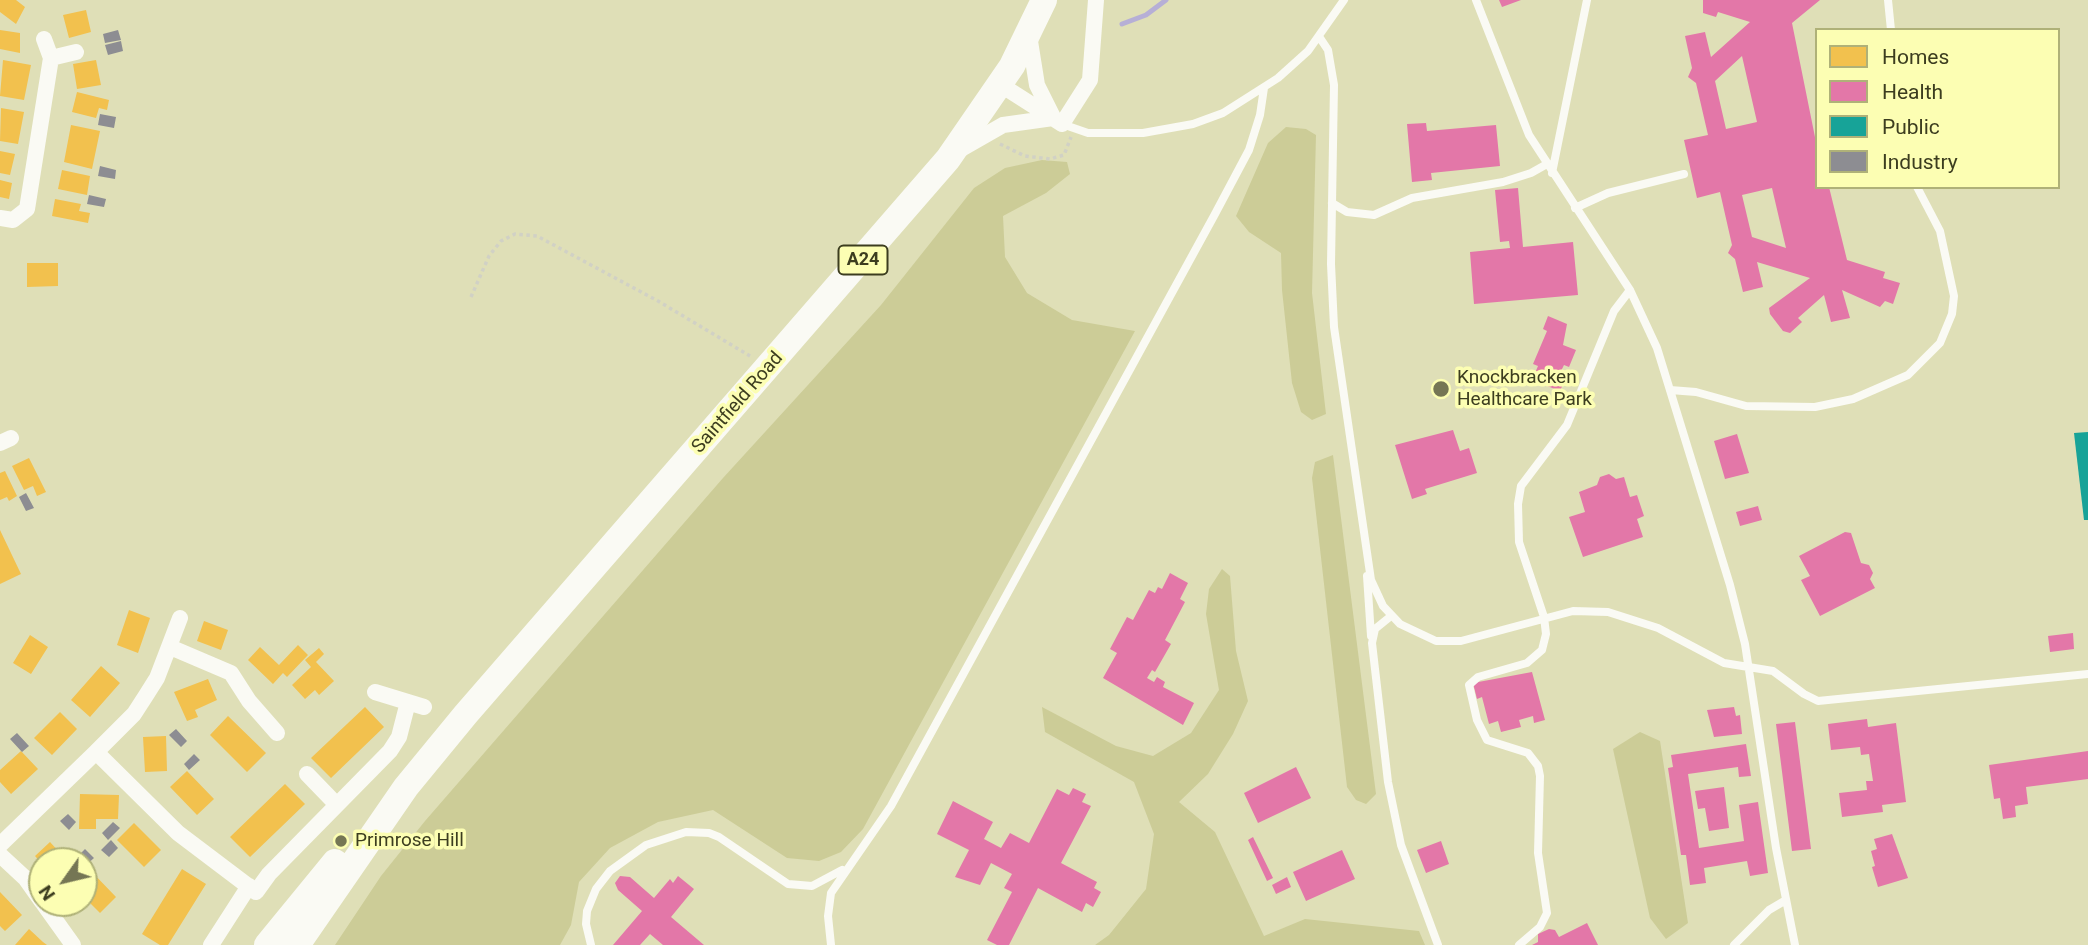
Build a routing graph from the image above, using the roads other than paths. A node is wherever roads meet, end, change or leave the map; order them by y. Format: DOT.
graph roads {
  1 [pos="1044,0"];
  2 [pos="1096,0"];
  3 [pos="1344,0"];
  4 [pos="1476,0"];
  5 [pos="1587,0"];
  6 [pos="1888,0"];
  7 [pos="1891,28"];
  8 [pos="1028,33"];
  9 [pos="1320,38"];
  10 [pos="44,39"];
  11 [pos="76,52"];
  12 [pos="51,58"];
  13 [pos="1000,85"];
  14 [pos="1264,88"];
  15 [pos="1063,124"];
  16 [pos="948,159"];
  17 [pos="1547,164"];
  18 [pos="1552,173"];
  19 [pos="1684,174"];
  20 [pos="1918,189"];
  21 [pos="1332,203"];
  22 [pos="1575,208"];
  23 [pos="0,218"];
  24 [pos="1630,290"];
  25 [pos="1670,390"];
  26 [pos="1368,565"];
  27 [pos="1391,616"];
  28 [pos="1544,617"];
  29 [pos="180,618"];
  30 [pos="1372,643"];
  31 [pos="170,647"];
  32 [pos="1749,666"];
  33 [pos="2088,674"];
  34 [pos="375,692"];
  35 [pos="277,733"];
  36 [pos="96,752"];
  37 [pos="307,774"];
  38 [pos="406,787"];
  39 [pos="336,804"];
  40 [pos="0,845"];
  41 [pos="0,855"];
  42 [pos="853,862"];
  43 [pos="28,882"];
  44 [pos="249,886"];
  45 [pos="1786,900"];
  46 [pos="53,917"];
  47 [pos="73,945"];
  48 [pos="211,945"];
  49 [pos="267,945"];
  50 [pos="298,945"];
  51 [pos="591,945"];
  52 [pos="831,945"];
  53 [pos="1438,945"];
  54 [pos="1519,945"];
  55 [pos="1734,945"];
  56 [pos="1795,945"];
  1 -- 8 [label="highway, Saintfield Road / A24"];
  2 -- 15 [label="street"];
  3 -- 9 [label="lane"];
  4 -- 17 [label="lane"];
  5 -- 18 [label="lane"];
  6 -- 7 [label="lane"];
  8 -- 13 [label="highway, Saintfield Road / A24"];
  8 -- 15 [label="street"];
  9 -- 14 [label="lane"];
  9 -- 21 [label="lane"];
  10 -- 12 [label="street"];
  11 -- 12 [label="street"];
  12 -- 23 [label="street"];
  13 -- 15 [label="street"];
  13 -- 16 [label="highway, Saintfield Road / A24"];
  14 -- 15 [label="lane"];
  14 -- 42 [label="lane"];
  15 -- 16 [label="street"];
  16 -- 38 [label="highway, Saintfield Road / A24"];
  17 -- 18 [label="lane"];
  17 -- 21 [label="lane"];
  18 -- 22 [label="lane"];
  19 -- 22 [label="lane"];
  20 -- 25 [label="lane"];
  21 -- 26 [label="lane"];
  22 -- 24 [label="lane"];
  24 -- 25 [label="lane"];
  24 -- 28 [label="lane"];
  25 -- 32 [label="lane"];
  26 -- 27 [label="lane"];
  26 -- 30 [label="lane"];
  27 -- 28 [label="lane"];
  27 -- 30 [label="lane"];
  28 -- 32 [label="lane"];
  28 -- 54 [label="lane"];
  29 -- 31 [label="street"];
  30 -- 53 [label="lane"];
  31 -- 35 [label="street"];
  31 -- 36 [label="street"];
  32 -- 33 [label="lane"];
  32 -- 45 [label="lane"];
  34 -- 39 [label="street"];
  36 -- 40 [label="street"];
  36 -- 44 [label="street"];
  37 -- 39 [label="street"];
  38 -- 49 [label="highway, Saintfield Road / A24"];
  38 -- 50 [label="highway, Saintfield Road / A24"];
  39 -- 44 [label="street"];
  41 -- 43 [label="street"];
  42 -- 51 [label="lane"];
  42 -- 52 [label="lane"];
  44 -- 48 [label="street"];
  45 -- 55 [label="lane"];
  45 -- 56 [label="lane"];
  46 -- 47 [label="street"];
}
